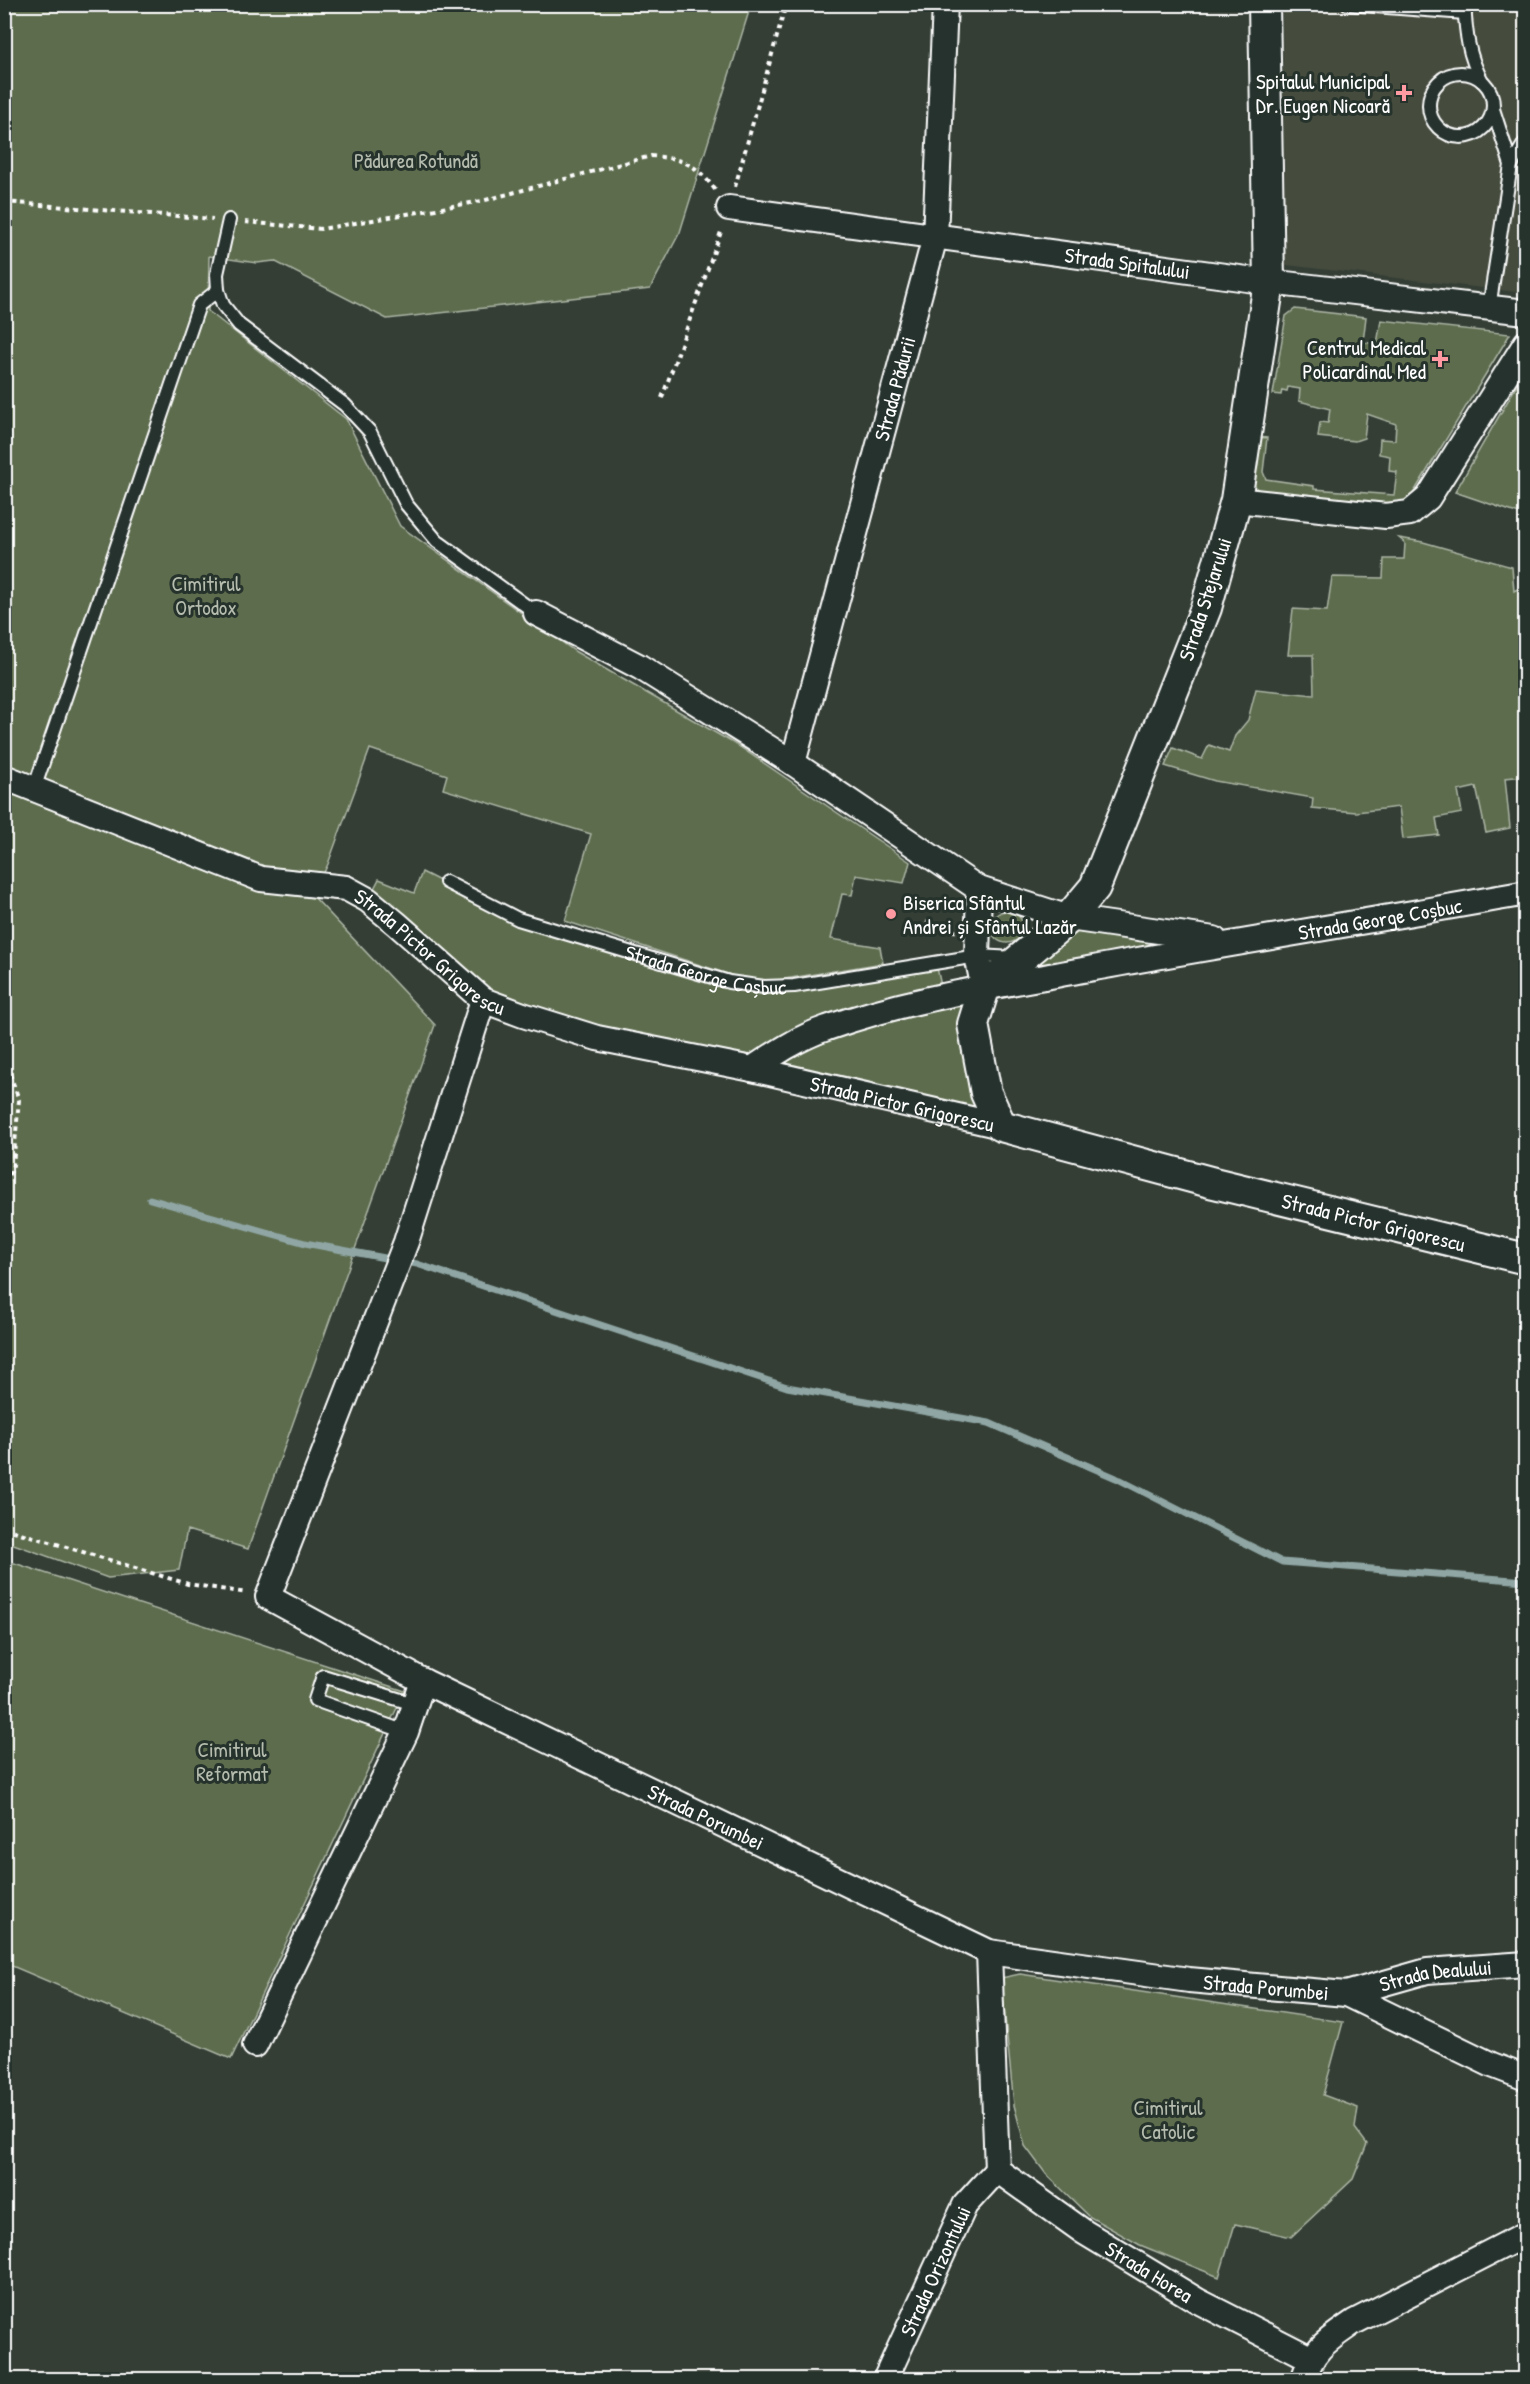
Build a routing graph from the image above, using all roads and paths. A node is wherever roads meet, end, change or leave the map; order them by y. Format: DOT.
graph roads {
  1 [pos="786,4"];
  2 [pos="945,4"];
  3 [pos="1264,4"];
  4 [pos="1348,4"];
  5 [pos="1464,9"];
  6 [pos="1482,81"];
  7 [pos="1493,109"];
  8 [pos="1526,141"];
  9 [pos="1511,165"];
  10 [pos="4,202"];
  11 [pos="729,208"];
  12 [pos="229,220"];
  13 [pos="935,237"];
  14 [pos="1269,282"];
  15 [pos="218,290"];
  16 [pos="1489,308"];
  17 [pos="1526,312"];
  18 [pos="1526,343"];
  19 [pos="662,398"];
  20 [pos="1236,500"];
  21 [pos="536,613"];
  22 [pos="793,763"];
  23 [pos="4,777"];
  24 [pos="34,789"];
  25 [pos="446,882"];
  26 [pos="979,889"];
  27 [pos="1526,893"];
  28 [pos="1069,918"];
  29 [pos="926,922"];
  30 [pos="1235,942"];
  31 [pos="977,947"];
  32 [pos="1021,958"];
  33 [pos="984,988"];
  34 [pos="483,1000"];
  35 [pos="4,1057"];
  36 [pos="752,1069"];
  37 [pos="13,1081"];
  38 [pos="4,1084"];
  39 [pos="1001,1126"];
  40 [pos="4,1191"];
  41 [pos="1526,1259"];
  42 [pos="4,1528"];
  43 [pos="268,1597"];
  44 [pos="423,1681"];
  45 [pos="417,1705"];
  46 [pos="406,1732"];
  47 [pos="989,1952"];
  48 [pos="1526,1964"];
  49 [pos="1346,1994"];
  50 [pos="255,2045"];
  51 [pos="1526,2078"];
  52 [pos="997,2170"];
  53 [pos="1526,2234"];
  54 [pos="1307,2369"];
  55 [pos="885,2379"];
  1 -- 11 [label="path"];
  2 -- 13 [label="street, Strada Pădurii"];
  3 -- 14 [label="street, Strada Stejarului"];
  4 -- 5 [label="lane"];
  5 -- 6 [label="lane"];
  6 -- 7 [label="lane"];
  6 -- 7 [label="lane"];
  7 -- 9 [label="lane"];
  8 -- 9 [label="lane"];
  9 -- 16 [label="lane"];
  10 -- 12 [label="path"];
  11 -- 12 [label="path"];
  11 -- 13 [label="street, Strada Spitalului"];
  11 -- 19 [label="path"];
  12 -- 15 [label="lane"];
  13 -- 14 [label="street, Strada Spitalului"];
  13 -- 22 [label="street, Strada Pădurii"];
  14 -- 16 [label="street, Strada Spitalului"];
  14 -- 20 [label="street, Strada Stejarului"];
  15 -- 21 [label="lane"];
  15 -- 24 [label="lane"];
  16 -- 17 [label="street, Strada Spitalului"];
  18 -- 20 [label="street"];
  20 -- 28 [label="street, Strada Stejarului"];
  21 -- 22 [label="street, Strada George Coșbuc"];
  22 -- 26 [label="street, Strada George Coșbuc"];
  23 -- 24 [label="street, Strada Pictor Grigorescu"];
  24 -- 34 [label="street, Strada Pictor Grigorescu"];
  25 -- 31 [label="lane, Strada George Coșbuc"];
  26 -- 28 [label="street, Strada George Coșbuc"];
  26 -- 31 [label="street"];
  27 -- 30 [label="street, Strada George Coșbuc"];
  28 -- 30 [label="street, Strada George Coșbuc"];
  28 -- 32 [label="street, Strada Stejarului"];
  29 -- 31 [label="path"];
  30 -- 33 [label="street, Strada George Coșbuc"];
  31 -- 32 [label="lane, Strada George Coșbuc"];
  31 -- 33 [label="street"];
  32 -- 33 [label="street, Strada Stejarului"];
  33 -- 36 [label="street, Strada George Coșbuc"];
  33 -- 39 [label="street"];
  34 -- 36 [label="street, Strada Pictor Grigorescu"];
  34 -- 43 [label="street"];
  35 -- 37 [label="path"];
  36 -- 39 [label="street, Strada Pictor Grigorescu"];
  37 -- 38 [label="path"];
  37 -- 40 [label="path"];
  39 -- 41 [label="street, Strada Pictor Grigorescu"];
  42 -- 43 [label="path"];
  43 -- 44 [label="street, Strada Porumbei"];
  44 -- 45 [label="street"];
  44 -- 47 [label="street, Strada Porumbei"];
  45 -- 46 [label="street"];
  45 -- 46 [label="lane"];
  46 -- 50 [label="street"];
  47 -- 49 [label="street, Strada Porumbei"];
  47 -- 52 [label="street"];
  48 -- 49 [label="street, Strada Dealului"];
  49 -- 51 [label="street, Strada Porumbei"];
  52 -- 54 [label="street, Strada Horea"];
  52 -- 55 [label="street, Strada Orizontului"];
  53 -- 54 [label="street, Strada Horea"];
}
